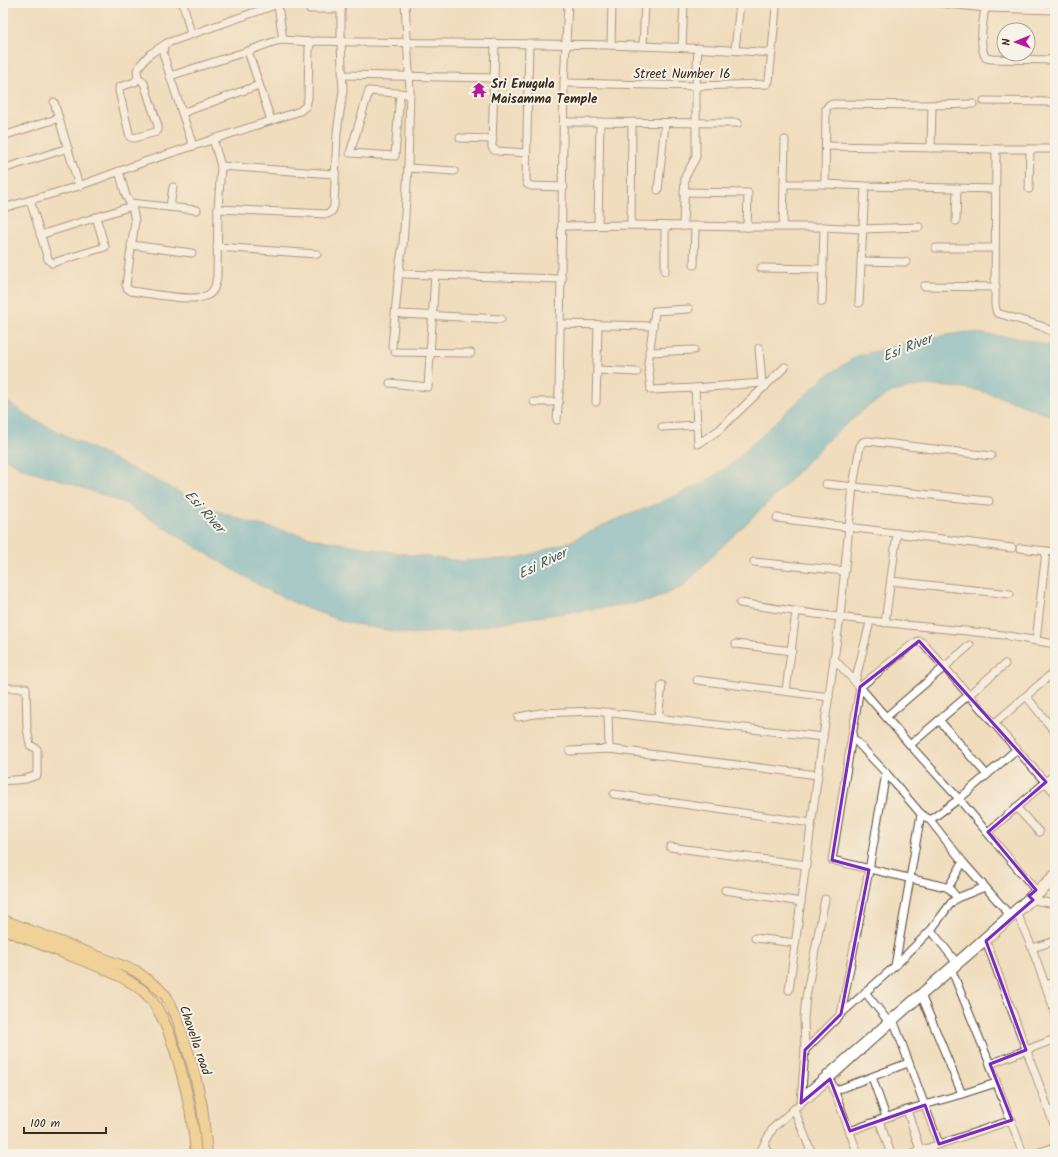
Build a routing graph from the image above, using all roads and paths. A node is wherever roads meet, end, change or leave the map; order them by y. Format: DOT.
graph roads {
  1 [pos="183,3"];
  2 [pos="304,3"];
  3 [pos="405,3"];
  4 [pos="568,3"];
  5 [pos="612,3"];
  6 [pos="645,3"];
  7 [pos="684,3"];
  8 [pos="740,3"];
  9 [pos="940,3"];
  10 [pos="279,4"];
  11 [pos="989,5"];
  12 [pos="341,6"];
  13 [pos="1045,6"];
  14 [pos="776,8"];
  15 [pos="1055,10"];
  16 [pos="191,34"];
  17 [pos="283,40"];
  18 [pos="341,41"];
  19 [pos="311,42"];
  20 [pos="407,42"];
  21 [pos="495,43"];
  22 [pos="529,43"];
  23 [pos="566,44"];
  24 [pos="611,45"];
  25 [pos="164,46"];
  26 [pos="643,46"];
  27 [pos="682,47"];
  28 [pos="698,48"];
  29 [pos="735,50"];
  30 [pos="248,51"];
  31 [pos="772,52"];
  32 [pos="1055,60"];
  33 [pos="343,75"];
  34 [pos="170,76"];
  35 [pos="138,77"];
  36 [pos="409,77"];
  37 [pos="494,78"];
  38 [pos="564,83"];
  39 [pos="259,85"];
  40 [pos="696,86"];
  41 [pos="400,93"];
  42 [pos="410,94"];
  43 [pos="984,101"];
  44 [pos="54,102"];
  45 [pos="1055,102"];
  46 [pos="973,104"];
  47 [pos="932,105"];
  48 [pos="182,113"];
  49 [pos="58,118"];
  50 [pos="271,120"];
  51 [pos="564,122"];
  52 [pos="600,122"];
  53 [pos="632,122"];
  54 [pos="665,123"];
  55 [pos="697,123"];
  56 [pos="738,124"];
  57 [pos="3,136"];
  58 [pos="460,138"];
  59 [pos="213,139"];
  60 [pos="493,139"];
  61 [pos="785,140"];
  62 [pos="193,146"];
  63 [pos="826,146"];
  64 [pos="68,148"];
  65 [pos="931,148"];
  66 [pos="996,149"];
  67 [pos="1030,149"];
  68 [pos="1055,149"];
  69 [pos="526,153"];
  70 [pos="221,166"];
  71 [pos="408,168"];
  72 [pos="3,169"];
  73 [pos="118,171"];
  74 [pos="454,171"];
  75 [pos="334,174"];
  76 [pos="784,184"];
  77 [pos="825,184"];
  78 [pos="79,186"];
  79 [pos="172,186"];
  80 [pos="865,186"];
  81 [pos="564,187"];
  82 [pos="957,188"];
  83 [pos="996,189"];
  84 [pos="1029,189"];
  85 [pos="658,190"];
  86 [pos="684,192"];
  87 [pos="30,200"];
  88 [pos="131,204"];
  89 [pos="3,208"];
  90 [pos="170,208"];
  91 [pos="218,209"];
  92 [pos="197,210"];
  93 [pos="96,217"];
  94 [pos="956,221"];
  95 [pos="598,225"];
  96 [pos="631,225"];
  97 [pos="563,226"];
  98 [pos="665,226"];
  99 [pos="683,226"];
  100 [pos="695,226"];
  101 [pos="783,226"];
  102 [pos="747,227"];
  103 [pos="824,227"];
  104 [pos="918,227"];
  105 [pos="863,229"];
  106 [pos="40,235"];
  107 [pos="131,245"];
  108 [pos="217,247"];
  109 [pos="936,248"];
  110 [pos="995,248"];
  111 [pos="192,253"];
  112 [pos="317,254"];
  113 [pos="862,261"];
  114 [pos="906,262"];
  115 [pos="694,265"];
  116 [pos="761,268"];
  117 [pos="823,269"];
  118 [pos="665,271"];
  119 [pos="406,274"];
  120 [pos="435,275"];
  121 [pos="562,279"];
  122 [pos="924,286"];
  123 [pos="996,287"];
  124 [pos="822,302"];
  125 [pos="859,304"];
  126 [pos="689,309"];
  127 [pos="400,314"];
  128 [pos="432,315"];
  129 [pos="501,319"];
  130 [pos="561,324"];
  131 [pos="598,325"];
  132 [pos="653,326"];
  133 [pos="1055,333"];
  134 [pos="759,348"];
  135 [pos="694,350"];
  136 [pos="649,352"];
  137 [pos="430,353"];
  138 [pos="471,354"];
  139 [pos="785,367"];
  140 [pos="598,370"];
  141 [pos="637,372"];
  142 [pos="390,383"];
  143 [pos="763,385"];
  144 [pos="695,388"];
  145 [pos="534,402"];
  146 [pos="559,402"];
  147 [pos="596,402"];
  148 [pos="557,420"];
  149 [pos="697,425"];
  150 [pos="662,427"];
  151 [pos="991,456"];
  152 [pos="826,484"];
  153 [pos="853,486"];
  154 [pos="989,501"];
  155 [pos="777,518"];
  156 [pos="849,527"];
  157 [pos="897,533"];
  158 [pos="1012,548"];
  159 [pos="1020,548"];
  160 [pos="1046,551"];
  161 [pos="1055,552"];
  162 [pos="754,562"];
  163 [pos="845,571"];
  164 [pos="891,581"];
  165 [pos="1010,594"];
  166 [pos="740,603"];
  167 [pos="796,612"];
  168 [pos="840,617"];
  169 [pos="885,623"];
  170 [pos="869,626"];
  171 [pos="1036,641"];
  172 [pos="736,644"];
  173 [pos="1055,644"];
  174 [pos="970,645"];
  175 [pos="792,651"];
  176 [pos="834,659"];
  177 [pos="1005,664"];
  178 [pos="944,667"];
  179 [pos="1055,671"];
  180 [pos="697,680"];
  181 [pos="858,684"];
  182 [pos="662,685"];
  183 [pos="3,688"];
  184 [pos="786,691"];
  185 [pos="969,695"];
  186 [pos="1026,696"];
  187 [pos="829,697"];
  188 [pos="608,712"];
  189 [pos="518,717"];
  190 [pos="886,717"];
  191 [pos="658,718"];
  192 [pos="939,720"];
  193 [pos="994,724"];
  194 [pos="1054,729"];
  195 [pos="823,737"];
  196 [pos="852,737"];
  197 [pos="910,746"];
  198 [pos="609,749"];
  199 [pos="1017,749"];
  200 [pos="570,751"];
  201 [pos="886,773"];
  202 [pos="987,774"];
  203 [pos="1055,774"];
  204 [pos="818,775"];
  205 [pos="3,781"];
  206 [pos="1046,782"];
  207 [pos="1055,793"];
  208 [pos="614,794"];
  209 [pos="959,799"];
  210 [pos="1016,807"];
  211 [pos="921,814"];
  212 [pos="930,820"];
  213 [pos="811,823"];
  214 [pos="988,832"];
  215 [pos="1038,832"];
  216 [pos="670,847"];
  217 [pos="963,862"];
  218 [pos="806,865"];
  219 [pos="869,870"];
  220 [pos="1055,873"];
  221 [pos="909,878"];
  222 [pos="1055,881"];
  223 [pos="985,887"];
  224 [pos="948,888"];
  225 [pos="725,890"];
  226 [pos="1038,892"];
  227 [pos="957,898"];
  228 [pos="1031,898"];
  229 [pos="825,899"];
  230 [pos="801,902"];
  231 [pos="1055,904"];
  232 [pos="1017,913"];
  233 [pos="1009,914"];
  234 [pos="3,920"];
  235 [pos="3,929"];
  236 [pos="931,930"];
  237 [pos="755,938"];
  238 [pos="986,941"];
  239 [pos="1055,941"];
  240 [pos="796,943"];
  241 [pos="1032,948"];
  242 [pos="956,962"];
  243 [pos="895,966"];
  244 [pos="952,971"];
  245 [pos="1055,982"];
  246 [pos="1045,985"];
  247 [pos="789,990"];
  248 [pos="865,992"];
  249 [pos="922,997"];
  250 [pos="1055,1012"];
  251 [pos="841,1014"];
  252 [pos="891,1022"];
  253 [pos="1055,1039"];
  254 [pos="805,1050"];
  255 [pos="1026,1050"];
  256 [pos="908,1063"];
  257 [pos="990,1064"];
  258 [pos="872,1077"];
  259 [pos="830,1079"];
  260 [pos="996,1083"];
  261 [pos="834,1091"];
  262 [pos="962,1094"];
  263 [pos="804,1101"];
  264 [pos="925,1105"];
  265 [pos="794,1109"];
  266 [pos="907,1110"];
  267 [pos="886,1118"];
  268 [pos="879,1120"];
  269 [pos="1012,1120"];
  270 [pos="1055,1127"];
  271 [pos="850,1131"];
  272 [pos="764,1144"];
  273 [pos="939,1144"];
  274 [pos="1055,1147"];
  275 [pos="920,1150"];
  276 [pos="196,1154"];
  277 [pos="207,1154"];
  278 [pos="759,1154"];
  279 [pos="768,1154"];
  280 [pos="812,1154"];
  281 [pos="858,1154"];
  282 [pos="891,1154"];
  283 [pos="910,1154"];
  284 [pos="1023,1154"];
  285 [pos="1034,1154"];
  1 -- 16 [label="street"];
  2 -- 12 [label="street"];
  3 -- 20 [label="street"];
  4 -- 23 [label="street"];
  5 -- 24 [label="street"];
  6 -- 26 [label="street"];
  7 -- 27 [label="street"];
  8 -- 29 [label="street"];
  9 -- 11 [label="street"];
  10 -- 16 [label="street"];
  10 -- 17 [label="street"];
  11 -- 13 [label="street"];
  11 -- 32 [label="street"];
  12 -- 18 [label="street"];
  13 -- 15 [label="street"];
  14 -- 31 [label="street"];
  16 -- 25 [label="street"];
  17 -- 19 [label="street"];
  17 -- 30 [label="street"];
  18 -- 19 [label="street"];
  18 -- 20 [label="street"];
  18 -- 33 [label="street"];
  19 -- 50 [label="street"];
  20 -- 21 [label="street"];
  20 -- 36 [label="street"];
  21 -- 22 [label="street"];
  21 -- 37 [label="street"];
  22 -- 23 [label="street"];
  22 -- 69 [label="street"];
  23 -- 24 [label="street"];
  23 -- 38 [label="street"];
  24 -- 26 [label="street"];
  25 -- 34 [label="street"];
  25 -- 35 [label="street"];
  26 -- 27 [label="street"];
  27 -- 28 [label="street"];
  28 -- 29 [label="street"];
  28 -- 40 [label="street"];
  29 -- 31 [label="street"];
  30 -- 34 [label="street"];
  30 -- 39 [label="street"];
  31 -- 40 [label="street, Street Number 16"];
  33 -- 36 [label="street"];
  33 -- 75 [label="street"];
  34 -- 48 [label="street"];
  35 -- 35 [label="street"];
  36 -- 37 [label="street"];
  36 -- 42 [label="street"];
  37 -- 60 [label="street"];
  38 -- 40 [label="street, Street Number 16"];
  38 -- 51 [label="street"];
  39 -- 48 [label="street"];
  39 -- 50 [label="street"];
  40 -- 55 [label="street"];
  41 -- 41 [label="street"];
  41 -- 42 [label="street"];
  42 -- 71 [label="street"];
  43 -- 45 [label="street"];
  44 -- 49 [label="street"];
  46 -- 47 [label="street"];
  47 -- 63 [label="street"];
  47 -- 65 [label="street"];
  48 -- 62 [label="street"];
  49 -- 57 [label="street"];
  49 -- 64 [label="street"];
  50 -- 59 [label="street"];
  51 -- 52 [label="street"];
  51 -- 81 [label="street"];
  52 -- 53 [label="street"];
  52 -- 95 [label="street"];
  53 -- 54 [label="street"];
  53 -- 96 [label="street"];
  54 -- 55 [label="street"];
  54 -- 85 [label="street"];
  55 -- 56 [label="street"];
  55 -- 86 [label="street"];
  58 -- 60 [label="street"];
  59 -- 62 [label="street"];
  59 -- 70 [label="street"];
  60 -- 69 [label="street"];
  61 -- 76 [label="street"];
  62 -- 73 [label="street"];
  63 -- 65 [label="street"];
  63 -- 77 [label="street"];
  64 -- 72 [label="street"];
  64 -- 78 [label="street"];
  65 -- 66 [label="street"];
  66 -- 67 [label="street"];
  66 -- 83 [label="street"];
  67 -- 68 [label="street"];
  67 -- 84 [label="street"];
  69 -- 81 [label="street"];
  70 -- 75 [label="street"];
  70 -- 91 [label="street"];
  71 -- 74 [label="street"];
  71 -- 137 [label="street"];
  73 -- 78 [label="street"];
  73 -- 88 [label="street"];
  75 -- 91 [label="street"];
  76 -- 77 [label="street"];
  76 -- 101 [label="street"];
  77 -- 80 [label="street"];
  78 -- 87 [label="street"];
  79 -- 90 [label="street"];
  80 -- 82 [label="street"];
  80 -- 105 [label="street"];
  81 -- 97 [label="street"];
  82 -- 83 [label="street"];
  82 -- 94 [label="street"];
  83 -- 110 [label="street"];
  86 -- 99 [label="street"];
  86 -- 102 [label="street"];
  87 -- 89 [label="street"];
  87 -- 106 [label="street"];
  88 -- 90 [label="street"];
  88 -- 93 [label="street"];
  88 -- 107 [label="street"];
  90 -- 92 [label="street"];
  91 -- 108 [label="street"];
  93 -- 106 [label="street"];
  93 -- 106 [label="street"];
  95 -- 96 [label="street"];
  95 -- 97 [label="street"];
  96 -- 98 [label="street"];
  97 -- 121 [label="street"];
  98 -- 99 [label="street"];
  98 -- 118 [label="street"];
  99 -- 100 [label="street"];
  100 -- 102 [label="street"];
  100 -- 115 [label="street"];
  101 -- 102 [label="street"];
  101 -- 103 [label="street"];
  103 -- 105 [label="street"];
  103 -- 117 [label="street"];
  104 -- 105 [label="street"];
  105 -- 113 [label="street"];
  107 -- 108 [label="street"];
  107 -- 111 [label="street"];
  108 -- 112 [label="street"];
  109 -- 110 [label="street"];
  110 -- 123 [label="street"];
  113 -- 114 [label="street"];
  113 -- 125 [label="street"];
  116 -- 117 [label="street"];
  117 -- 124 [label="street"];
  119 -- 120 [label="street"];
  120 -- 121 [label="street"];
  120 -- 128 [label="street"];
  121 -- 130 [label="street"];
  122 -- 123 [label="street"];
  123 -- 133 [label="street"];
  126 -- 132 [label="street"];
  127 -- 128 [label="street"];
  128 -- 129 [label="street"];
  128 -- 137 [label="street"];
  130 -- 131 [label="street"];
  130 -- 146 [label="street"];
  131 -- 132 [label="street"];
  131 -- 140 [label="street"];
  132 -- 136 [label="street"];
  134 -- 143 [label="street"];
  135 -- 136 [label="street"];
  136 -- 144 [label="street"];
  137 -- 138 [label="street"];
  137 -- 142 [label="street"];
  139 -- 143 [label="street"];
  140 -- 141 [label="street"];
  140 -- 147 [label="street"];
  143 -- 144 [label="street"];
  143 -- 149 [label="street"];
  144 -- 149 [label="street"];
  145 -- 146 [label="street"];
  146 -- 148 [label="street"];
  149 -- 150 [label="street"];
  151 -- 153 [label="street"];
  152 -- 153 [label="street"];
  153 -- 154 [label="street"];
  153 -- 156 [label="street"];
  155 -- 156 [label="street"];
  156 -- 157 [label="street"];
  156 -- 163 [label="street"];
  157 -- 158 [label="street"];
  157 -- 164 [label="street"];
  159 -- 160 [label="street"];
  160 -- 161 [label="street"];
  160 -- 171 [label="street"];
  162 -- 163 [label="street"];
  163 -- 168 [label="street"];
  164 -- 165 [label="street"];
  164 -- 169 [label="street"];
  166 -- 167 [label="street"];
  167 -- 168 [label="street"];
  167 -- 175 [label="street"];
  168 -- 169 [label="street"];
  168 -- 176 [label="street"];
  169 -- 171 [label="street"];
  170 -- 181 [label="street"];
  171 -- 173 [label="street"];
  172 -- 175 [label="street"];
  174 -- 178 [label="street"];
  175 -- 184 [label="street"];
  176 -- 181 [label="street"];
  176 -- 187 [label="street"];
  177 -- 185 [label="street"];
  178 -- 181 [label="street"];
  178 -- 185 [label="street"];
  178 -- 190 [label="street"];
  179 -- 186 [label="street"];
  180 -- 184 [label="street"];
  181 -- 190 [label="street"];
  181 -- 196 [label="street"];
  182 -- 191 [label="street"];
  183 -- 205 [label="street"];
  184 -- 187 [label="street"];
  185 -- 192 [label="street"];
  185 -- 193 [label="street"];
  186 -- 193 [label="street"];
  186 -- 194 [label="street"];
  187 -- 195 [label="street"];
  188 -- 189 [label="street"];
  188 -- 191 [label="street"];
  188 -- 198 [label="street"];
  190 -- 197 [label="street"];
  191 -- 195 [label="street"];
  192 -- 197 [label="street"];
  192 -- 202 [label="street"];
  193 -- 199 [label="street"];
  195 -- 204 [label="street"];
  196 -- 201 [label="street"];
  196 -- 219 [label="street"];
  197 -- 209 [label="street"];
  198 -- 200 [label="street"];
  198 -- 204 [label="street"];
  199 -- 202 [label="street"];
  199 -- 206 [label="street"];
  201 -- 211 [label="street"];
  201 -- 219 [label="street"];
  202 -- 209 [label="street"];
  203 -- 206 [label="street"];
  204 -- 213 [label="street"];
  206 -- 207 [label="street"];
  206 -- 210 [label="street"];
  208 -- 213 [label="street"];
  209 -- 212 [label="street"];
  209 -- 214 [label="street"];
  210 -- 214 [label="street"];
  210 -- 215 [label="street"];
  211 -- 212 [label="street"];
  211 -- 221 [label="street"];
  212 -- 217 [label="street"];
  213 -- 218 [label="street"];
  214 -- 226 [label="street"];
  216 -- 218 [label="street"];
  217 -- 223 [label="street"];
  217 -- 224 [label="street"];
  218 -- 230 [label="street"];
  219 -- 221 [label="street"];
  219 -- 251 [label="street"];
  220 -- 226 [label="street"];
  221 -- 224 [label="street"];
  221 -- 243 [label="street"];
  222 -- 226 [label="street"];
  223 -- 227 [label="street"];
  223 -- 233 [label="street"];
  224 -- 227 [label="street"];
  225 -- 230 [label="street"];
  226 -- 228 [label="street"];
  227 -- 236 [label="street"];
  228 -- 231 [label="street"];
  228 -- 232 [label="street"];
  228 -- 233 [label="street"];
  229 -- 254 [label="street"];
  230 -- 240 [label="street"];
  232 -- 238 [label="street"];
  232 -- 241 [label="street"];
  233 -- 242 [label="street"];
  234 -- 277 [label="highway, Chavella road"];
  235 -- 276 [label="highway, Chavella road"];
  236 -- 242 [label="street"];
  236 -- 243 [label="street"];
  237 -- 240 [label="street"];
  238 -- 244 [label="street"];
  238 -- 255 [label="street"];
  239 -- 241 [label="street"];
  240 -- 247 [label="street"];
  241 -- 246 [label="street"];
  242 -- 252 [label="street"];
  243 -- 248 [label="street"];
  244 -- 249 [label="street"];
  244 -- 257 [label="street"];
  245 -- 246 [label="street"];
  246 -- 250 [label="street"];
  248 -- 251 [label="street"];
  248 -- 252 [label="street"];
  249 -- 252 [label="street"];
  249 -- 262 [label="street"];
  251 -- 254 [label="street"];
  252 -- 256 [label="street"];
  252 -- 259 [label="street"];
  252 -- 263 [label="street"];
  253 -- 255 [label="street"];
  254 -- 263 [label="street"];
  255 -- 257 [label="street"];
  255 -- 270 [label="street"];
  256 -- 258 [label="street"];
  256 -- 264 [label="street"];
  257 -- 260 [label="street"];
  258 -- 261 [label="street"];
  258 -- 267 [label="street"];
  259 -- 261 [label="street"];
  259 -- 263 [label="street"];
  260 -- 262 [label="street"];
  260 -- 269 [label="street"];
  261 -- 271 [label="street"];
  262 -- 264 [label="street"];
  263 -- 265 [label="street"];
  264 -- 266 [label="street"];
  264 -- 273 [label="street"];
  265 -- 272 [label="street"];
  265 -- 280 [label="street"];
  266 -- 267 [label="street"];
  266 -- 275 [label="street"];
  267 -- 268 [label="street"];
  268 -- 271 [label="street"];
  268 -- 282 [label="street"];
  269 -- 273 [label="street"];
  269 -- 284 [label="street"];
  271 -- 281 [label="street"];
  272 -- 278 [label="street"];
  272 -- 279 [label="street"];
  273 -- 275 [label="street"];
  274 -- 285 [label="street"];
  275 -- 283 [label="street"];
}
